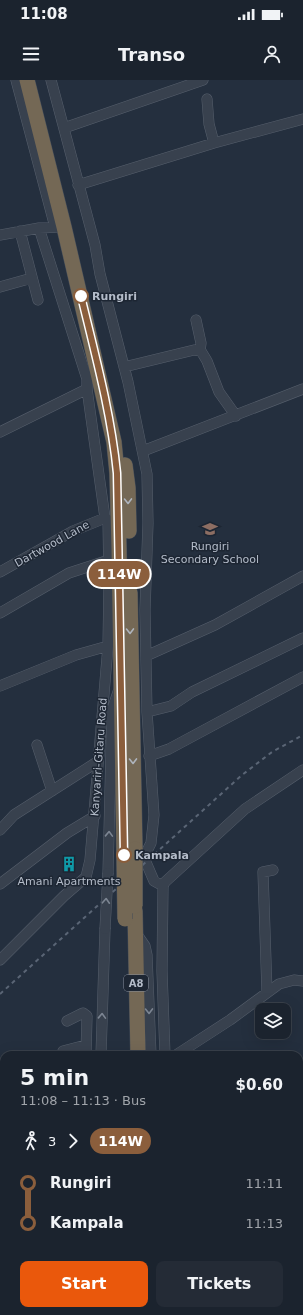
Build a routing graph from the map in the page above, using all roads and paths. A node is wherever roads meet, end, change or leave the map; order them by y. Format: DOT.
graph roads {
  1 [pos="16,80"];
  2 [pos="27,80"];
  3 [pos="37,80"];
  4 [pos="51,80"];
  5 [pos="203,80"];
  6 [pos="207,99"];
  7 [pos="303,118"];
  8 [pos="64,128"];
  9 [pos="214,143"];
  10 [pos="78,185"];
  11 [pos="60,227"];
  12 [pos="39,228"];
  13 [pos="20,231"];
  14 [pos="0,235"];
  15 [pos="32,278"];
  16 [pos="0,287"];
  17 [pos="38,300"];
  18 [pos="196,320"];
  19 [pos="200,351"];
  20 [pos="124,367"];
  21 [pos="87,389"];
  22 [pos="303,390"];
  23 [pos="236,416"];
  24 [pos="0,432"];
  25 [pos="143,451"];
  26 [pos="106,518"];
  27 [pos="109,560"];
  28 [pos="0,572"];
  29 [pos="303,576"];
  30 [pos="0,613"];
  31 [pos="303,638"];
  32 [pos="108,646"];
  33 [pos="146,656"];
  34 [pos="303,677"];
  35 [pos="0,686"];
  36 [pos="104,688"];
  37 [pos="120,688"];
  38 [pos="112,710"];
  39 [pos="147,712"];
  40 [pos="37,745"];
  41 [pos="149,756"];
  42 [pos="97,762"];
  43 [pos="303,770"];
  44 [pos="52,791"];
  45 [pos="95,816"];
  46 [pos="0,830"];
  47 [pos="130,852"];
  48 [pos="273,870"];
  49 [pos="0,884"];
  50 [pos="163,886"];
  51 [pos="130,915"];
  52 [pos="136,933"];
  53 [pos="0,960"];
  54 [pos="303,981"];
  55 [pos="267,992"];
  56 [pos="67,1021"];
  57 [pos="86,1050"];
  58 [pos="63,1051"];
  59 [pos="100,1051"];
  60 [pos="128,1051"];
  61 [pos="138,1051"];
  62 [pos="151,1051"];
  63 [pos="165,1051"];
  64 [pos="182,1051"];
  1 -- 11 [label="street"];
  2 -- 11 [label="highway, A8"];
  3 -- 47 [label="highway, A8, one-way"];
  4 -- 8 [label="street"];
  5 -- 8 [label="street"];
  6 -- 9 [label="street"];
  7 -- 9 [label="street"];
  8 -- 10 [label="street"];
  9 -- 10 [label="street"];
  10 -- 20 [label="street"];
  11 -- 12 [label="street"];
  11 -- 37 [label="highway, A8"];
  12 -- 13 [label="street"];
  12 -- 21 [label="street, Kanyariri-Gitaru Road"];
  13 -- 14 [label="street"];
  13 -- 15 [label="street"];
  15 -- 16 [label="street"];
  15 -- 17 [label="street"];
  18 -- 19 [label="street"];
  19 -- 20 [label="street"];
  19 -- 23 [label="street"];
  20 -- 25 [label="street"];
  21 -- 24 [label="street"];
  21 -- 26 [label="street, Kanyariri-Gitaru Road"];
  22 -- 23 [label="street"];
  23 -- 25 [label="street"];
  25 -- 33 [label="street"];
  26 -- 27 [label="street, Kanyariri-Gitaru Road"];
  26 -- 28 [label="street, Dartwood Lane"];
  27 -- 30 [label="street"];
  27 -- 32 [label="street, Kanyariri-Gitaru Road"];
  29 -- 33 [label="street"];
  31 -- 39 [label="street"];
  32 -- 35 [label="street"];
  32 -- 36 [label="street, Kanyariri-Gitaru Road"];
  33 -- 39 [label="street"];
  34 -- 41 [label="street"];
  36 -- 38 [label="street"];
  36 -- 42 [label="street, Kanyariri-Gitaru Road"];
  37 -- 38 [label="street"];
  37 -- 47 [label="highway, A8"];
  59 -- 38 [label="street, one-way, bridge"];
  39 -- 41 [label="street"];
  40 -- 44 [label="street"];
  41 -- 50 [label="street"];
  42 -- 44 [label="street"];
  42 -- 45 [label="street, Kanyariri-Gitaru Road"];
  43 -- 50 [label="street"];
  44 -- 46 [label="street"];
  45 -- 49 [label="street"];
  45 -- 53 [label="street, Kanyariri-Gitaru Road"];
  47 -- 51 [label="highway, A8, bridge"];
  48 -- 55 [label="street"];
  50 -- 63 [label="street"];
  51 -- 52 [label="highway, A8"];
  51 -- 60 [label="highway, A8"];
  52 -- 61 [label="highway, A8"];
  52 -- 62 [label="street, one-way"];
  54 -- 55 [label="street"];
  55 -- 64 [label="street"];
  56 -- 57 [label="street"];
  57 -- 58 [label="street"];
}
